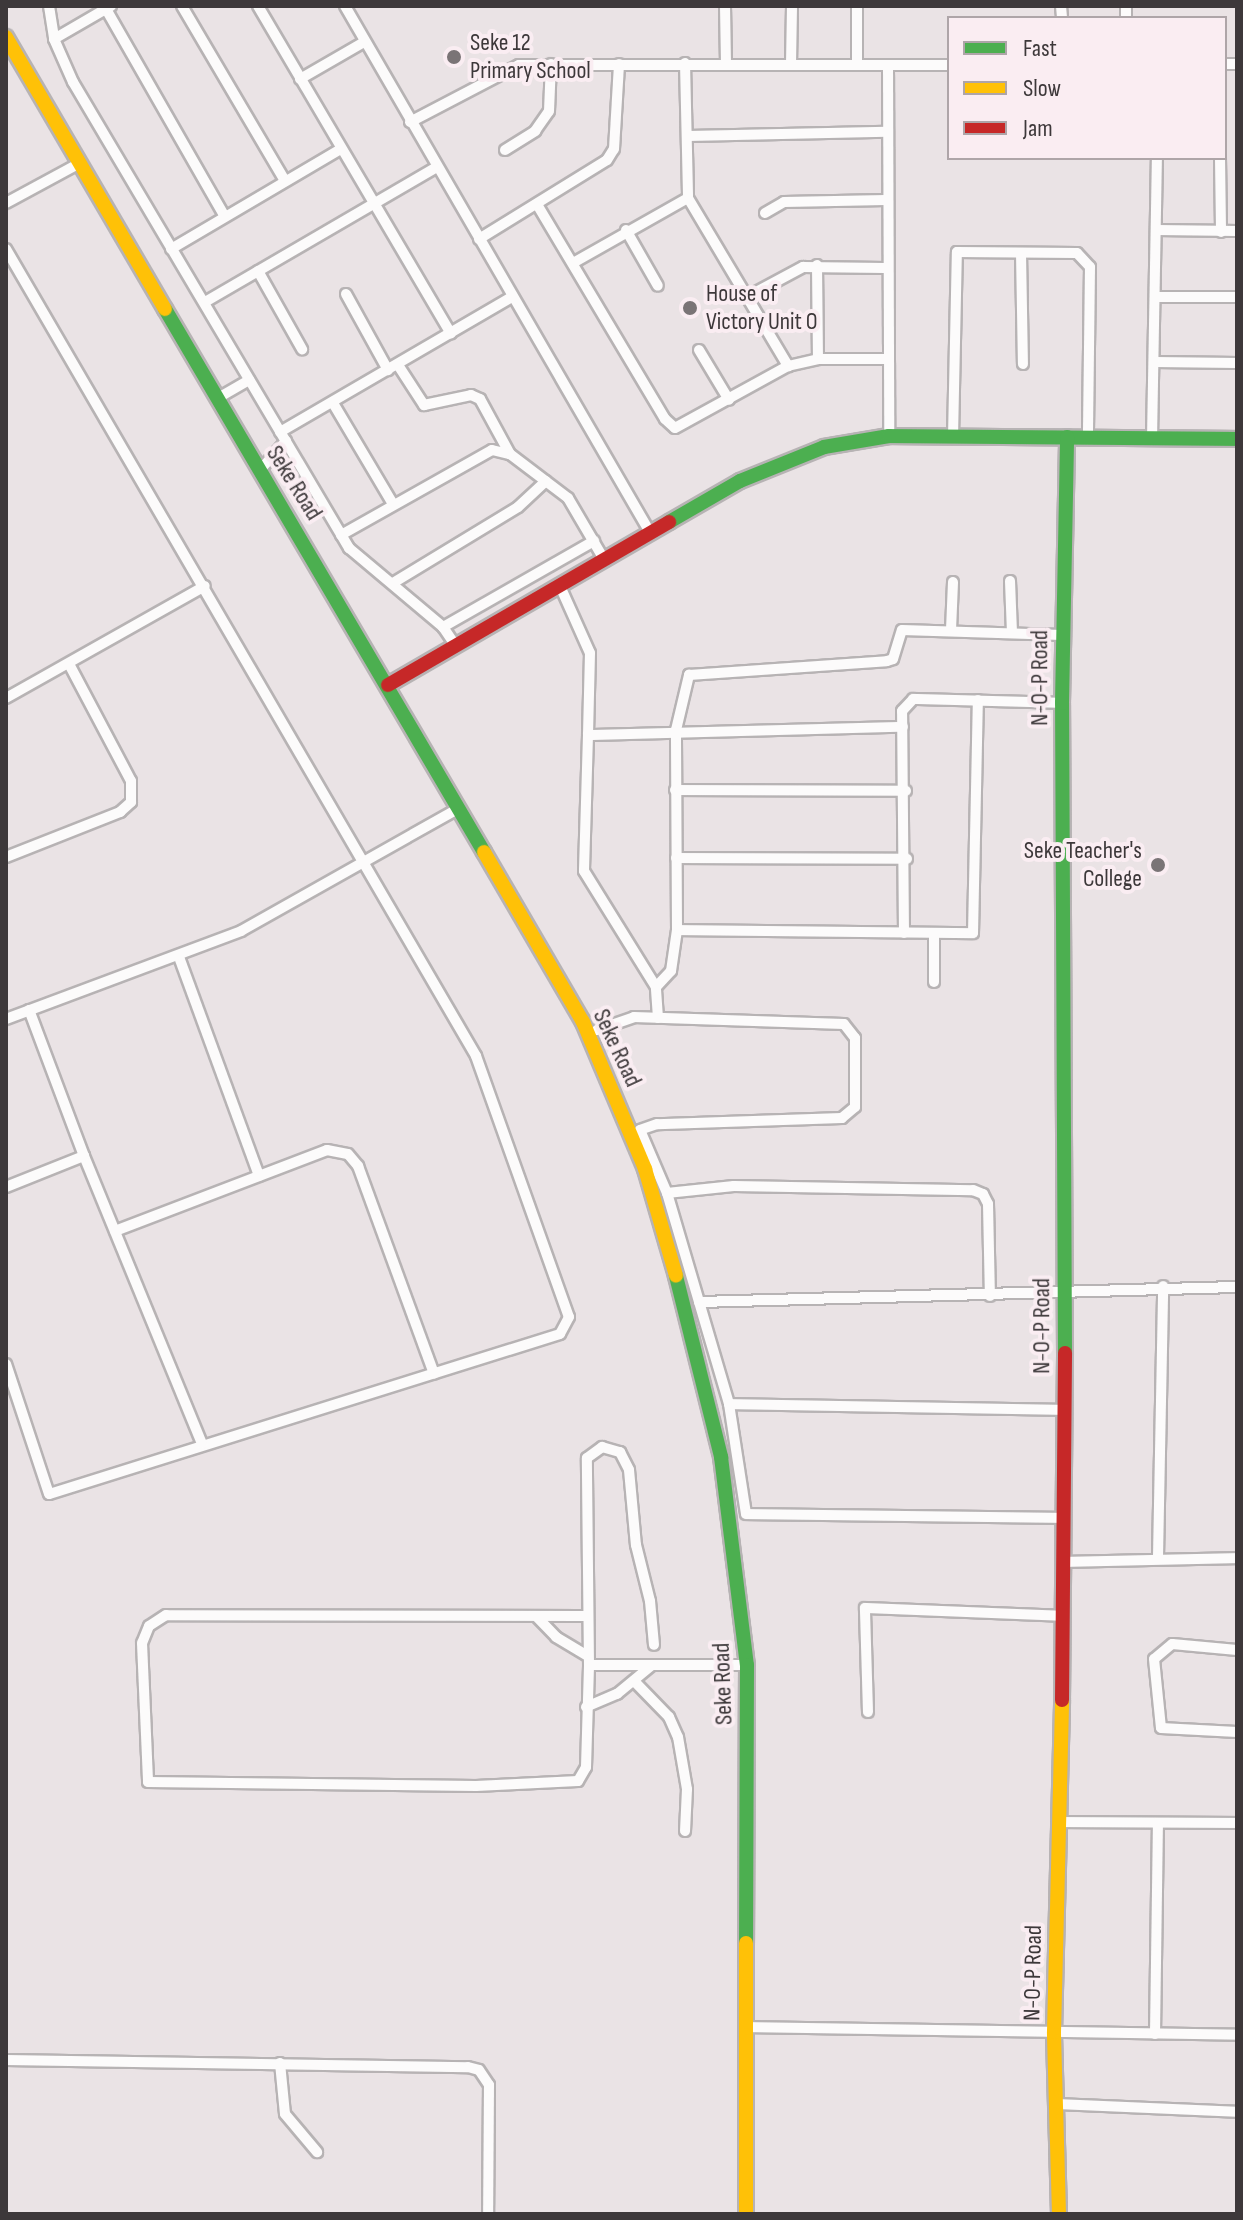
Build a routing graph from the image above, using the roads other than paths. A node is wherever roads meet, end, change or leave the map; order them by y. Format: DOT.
graph roads {
  1 [pos="49,6"];
  2 [pos="182,6"];
  3 [pos="258,6"];
  4 [pos="345,6"];
  5 [pos="725,6"];
  6 [pos="792,6"];
  7 [pos="857,6"];
  8 [pos="108,7"];
  9 [pos="6,37"];
  10 [pos="54,39"];
  11 [pos="364,42"];
  12 [pos="685,63"];
  13 [pos="551,64"];
  14 [pos="619,64"];
  15 [pos="726,64"];
  16 [pos="791,64"];
  17 [pos="857,64"];
  18 [pos="888,65"];
  19 [pos="947,65"];
  20 [pos="300,79"];
  21 [pos="410,122"];
  22 [pos="887,132"];
  23 [pos="688,136"];
  24 [pos="341,149"];
  25 [pos="505,150"];
  26 [pos="1157,160"];
  27 [pos="1220,160"];
  28 [pos="80,163"];
  29 [pos="437,167"];
  30 [pos="285,181"];
  31 [pos="688,198"];
  32 [pos="886,200"];
  33 [pos="6,203"];
  34 [pos="538,206"];
  35 [pos="375,208"];
  36 [pos="765,213"];
  37 [pos="224,215"];
  38 [pos="626,230"];
  39 [pos="1157,230"];
  40 [pos="1237,231"];
  41 [pos="1221,232"];
  42 [pos="479,239"];
  43 [pos="6,249"];
  44 [pos="171,249"];
  45 [pos="1021,253"];
  46 [pos="573,263"];
  47 [pos="817,265"];
  48 [pos="885,268"];
  49 [pos="258,271"];
  50 [pos="658,286"];
  51 [pos="346,294"];
  52 [pos="512,297"];
  53 [pos="747,297"];
  54 [pos="1156,297"];
  55 [pos="1237,297"];
  56 [pos="205,302"];
  57 [pos="451,333"];
  58 [pos="302,349"];
  59 [pos="699,350"];
  60 [pos="818,359"];
  61 [pos="887,359"];
  62 [pos="1155,362"];
  63 [pos="1237,363"];
  64 [pos="1023,364"];
  65 [pos="788,366"];
  66 [pos="393,368"];
  67 [pos="249,380"];
  68 [pos="218,398"];
  69 [pos="729,400"];
  70 [pos="333,403"];
  71 [pos="889,436"];
  72 [pos="283,437"];
  73 [pos="953,437"];
  74 [pos="1067,437"];
  75 [pos="1088,439"];
  76 [pos="1152,439"];
  77 [pos="1237,439"];
  78 [pos="510,454"];
  79 [pos="260,470"];
  80 [pos="546,481"];
  81 [pos="393,504"];
  82 [pos="651,534"];
  83 [pos="341,535"];
  84 [pos="594,541"];
  85 [pos="605,561"];
  86 [pos="1010,581"];
  87 [pos="953,582"];
  88 [pos="393,583"];
  89 [pos="205,586"];
  90 [pos="560,586"];
  91 [pos="443,627"];
  92 [pos="951,630"];
  93 [pos="1012,632"];
  94 [pos="1062,635"];
  95 [pos="456,646"];
  96 [pos="70,666"];
  97 [pos="388,685"];
  98 [pos="6,698"];
  99 [pos="978,700"];
  100 [pos="1062,703"];
  101 [pos="903,727"];
  102 [pos="676,730"];
  103 [pos="588,735"];
  104 [pos="675,790"];
  105 [pos="906,791"];
  106 [pos="459,808"];
  107 [pos="6,857"];
  108 [pos="676,858"];
  109 [pos="907,859"];
  110 [pos="367,862"];
  111 [pos="677,930"];
  112 [pos="904,933"];
  113 [pos="934,934"];
  114 [pos="179,957"];
  115 [pos="934,982"];
  116 [pos="656,987"];
  117 [pos="29,1010"];
  118 [pos="658,1018"];
  119 [pos="6,1019"];
  120 [pos="597,1030"];
  121 [pos="84,1156"];
  122 [pos="259,1176"];
  123 [pos="6,1187"];
  124 [pos="667,1193"];
  125 [pos="115,1231"];
  126 [pos="1163,1286"];
  127 [pos="1237,1287"];
  128 [pos="1064,1290"];
  129 [pos="990,1296"];
  130 [pos="699,1302"];
  131 [pos="6,1364"];
  132 [pos="434,1374"];
  133 [pos="729,1404"];
  134 [pos="1065,1410"];
  135 [pos="202,1444"];
  136 [pos="1065,1518"];
  137 [pos="1158,1557"];
  138 [pos="1237,1558"];
  139 [pos="1066,1562"];
  140 [pos="536,1616"];
  141 [pos="586,1616"];
  142 [pos="1062,1616"];
  143 [pos="654,1645"];
  144 [pos="1237,1650"];
  145 [pos="589,1661"];
  146 [pos="747,1665"];
  147 [pos="651,1666"];
  148 [pos="635,1682"];
  149 [pos="586,1707"];
  150 [pos="868,1712"];
  151 [pos="1237,1732"];
  152 [pos="1059,1822"];
  153 [pos="1158,1823"];
  154 [pos="1237,1823"];
  155 [pos="685,1831"];
  156 [pos="747,2027"];
  157 [pos="1054,2032"];
  158 [pos="1155,2034"];
  159 [pos="1237,2035"];
  160 [pos="6,2060"];
  161 [pos="280,2063"];
  162 [pos="1056,2104"];
  163 [pos="1237,2112"];
  164 [pos="317,2152"];
  165 [pos="488,2214"];
  166 [pos="746,2214"];
  167 [pos="1059,2214"];
  1 -- 10 [label="street"];
  2 -- 30 [label="street"];
  3 -- 20 [label="street"];
  4 -- 11 [label="street"];
  5 -- 15 [label="street"];
  6 -- 16 [label="street"];
  7 -- 17 [label="street"];
  8 -- 10 [label="street"];
  8 -- 37 [label="street"];
  9 -- 28 [label="street, Seke Road"];
  10 -- 44 [label="street"];
  11 -- 20 [label="street"];
  11 -- 21 [label="street"];
  12 -- 14 [label="street"];
  12 -- 15 [label="street"];
  12 -- 23 [label="street"];
  13 -- 14 [label="street"];
  13 -- 21 [label="street"];
  13 -- 25 [label="street"];
  14 -- 34 [label="street"];
  15 -- 16 [label="street"];
  16 -- 17 [label="street"];
  17 -- 18 [label="street"];
  18 -- 19 [label="street"];
  18 -- 22 [label="street"];
  20 -- 24 [label="street"];
  21 -- 29 [label="street"];
  22 -- 23 [label="street"];
  22 -- 32 [label="street"];
  23 -- 31 [label="street"];
  24 -- 30 [label="street"];
  24 -- 35 [label="street"];
  26 -- 39 [label="street"];
  27 -- 41 [label="street"];
  28 -- 33 [label="street"];
  28 -- 68 [label="street, Seke Road"];
  29 -- 35 [label="street"];
  29 -- 42 [label="street"];
  30 -- 37 [label="street"];
  31 -- 38 [label="street"];
  31 -- 53 [label="street"];
  32 -- 36 [label="street"];
  32 -- 48 [label="street"];
  34 -- 42 [label="street"];
  34 -- 46 [label="street"];
  35 -- 49 [label="street"];
  35 -- 57 [label="street"];
  37 -- 44 [label="street"];
  38 -- 46 [label="street"];
  38 -- 50 [label="street"];
  39 -- 41 [label="street"];
  39 -- 54 [label="street"];
  40 -- 41 [label="street"];
  42 -- 52 [label="street"];
  43 -- 89 [label="street"];
  44 -- 56 [label="street"];
  45 -- 64 [label="street"];
  45 -- 73 [label="street"];
  45 -- 75 [label="street"];
  46 -- 69 [label="street"];
  47 -- 48 [label="street"];
  47 -- 53 [label="street"];
  47 -- 60 [label="street"];
  48 -- 61 [label="street"];
  49 -- 56 [label="street"];
  49 -- 58 [label="street"];
  51 -- 66 [label="street"];
  52 -- 57 [label="street"];
  52 -- 82 [label="street"];
  53 -- 65 [label="street"];
  54 -- 55 [label="street"];
  54 -- 62 [label="street"];
  56 -- 67 [label="street"];
  57 -- 66 [label="street"];
  59 -- 69 [label="street"];
  60 -- 61 [label="street"];
  60 -- 65 [label="street"];
  61 -- 71 [label="street"];
  62 -- 63 [label="street"];
  62 -- 76 [label="street"];
  65 -- 69 [label="street"];
  66 -- 70 [label="street"];
  66 -- 78 [label="street"];
  67 -- 68 [label="street"];
  67 -- 72 [label="street"];
  68 -- 79 [label="street, Seke Road"];
  70 -- 72 [label="street"];
  70 -- 81 [label="street"];
  71 -- 73 [label="street"];
  71 -- 82 [label="street"];
  72 -- 79 [label="street"];
  72 -- 83 [label="street"];
  73 -- 74 [label="street"];
  74 -- 75 [label="street"];
  74 -- 94 [label="street, N-O-P Road"];
  75 -- 76 [label="street"];
  76 -- 77 [label="street"];
  78 -- 80 [label="street"];
  78 -- 81 [label="street"];
  79 -- 97 [label="street, Seke Road"];
  80 -- 84 [label="street"];
  80 -- 88 [label="street"];
  81 -- 83 [label="street"];
  82 -- 85 [label="street"];
  83 -- 88 [label="street"];
  84 -- 85 [label="street"];
  84 -- 91 [label="street"];
  85 -- 90 [label="street"];
  86 -- 93 [label="street"];
  87 -- 92 [label="street"];
  88 -- 91 [label="street"];
  89 -- 96 [label="street"];
  89 -- 110 [label="street"];
  90 -- 95 [label="street"];
  90 -- 103 [label="street"];
  91 -- 95 [label="street"];
  92 -- 93 [label="street"];
  92 -- 102 [label="street"];
  93 -- 94 [label="street"];
  94 -- 100 [label="street, N-O-P Road"];
  95 -- 97 [label="street"];
  96 -- 98 [label="street"];
  96 -- 107 [label="street"];
  97 -- 106 [label="street, Seke Road"];
  99 -- 100 [label="street"];
  99 -- 101 [label="street"];
  99 -- 113 [label="street"];
  100 -- 128 [label="street, N-O-P Road"];
  101 -- 102 [label="street"];
  101 -- 105 [label="street"];
  102 -- 103 [label="street"];
  102 -- 104 [label="street"];
  103 -- 116 [label="street"];
  104 -- 105 [label="street"];
  104 -- 108 [label="street"];
  105 -- 109 [label="street"];
  106 -- 110 [label="street"];
  106 -- 146 [label="street, Seke Road"];
  108 -- 109 [label="street"];
  108 -- 111 [label="street"];
  109 -- 112 [label="street"];
  110 -- 114 [label="street"];
  110 -- 132 [label="street"];
  111 -- 112 [label="street"];
  111 -- 116 [label="street"];
  112 -- 113 [label="street"];
  113 -- 115 [label="street"];
  114 -- 117 [label="street"];
  114 -- 122 [label="street"];
  116 -- 118 [label="street"];
  117 -- 119 [label="street"];
  117 -- 121 [label="street"];
  118 -- 120 [label="street"];
  118 -- 124 [label="street"];
  121 -- 123 [label="street"];
  121 -- 125 [label="street"];
  122 -- 125 [label="street"];
  122 -- 132 [label="street"];
  124 -- 129 [label="street"];
  124 -- 130 [label="street"];
  125 -- 135 [label="street"];
  126 -- 127 [label="street"];
  126 -- 128 [label="street"];
  126 -- 137 [label="street"];
  128 -- 129 [label="street"];
  128 -- 134 [label="street, N-O-P Road"];
  129 -- 130 [label="street"];
  130 -- 133 [label="street"];
  131 -- 135 [label="street"];
  132 -- 135 [label="street"];
  133 -- 134 [label="street"];
  133 -- 136 [label="street"];
  134 -- 136 [label="street, N-O-P Road"];
  136 -- 139 [label="street, N-O-P Road"];
  137 -- 138 [label="street"];
  137 -- 139 [label="street"];
  139 -- 142 [label="street, N-O-P Road"];
  140 -- 141 [label="street"];
  140 -- 145 [label="street"];
  140 -- 149 [label="street"];
  141 -- 143 [label="street"];
  141 -- 145 [label="street"];
  142 -- 150 [label="street"];
  142 -- 152 [label="street, N-O-P Road"];
  144 -- 151 [label="street"];
  145 -- 147 [label="street"];
  145 -- 149 [label="street"];
  146 -- 147 [label="street"];
  146 -- 156 [label="street, Seke Road"];
  147 -- 148 [label="street"];
  148 -- 149 [label="street"];
  148 -- 155 [label="street"];
  152 -- 153 [label="street"];
  152 -- 157 [label="street, N-O-P Road"];
  153 -- 154 [label="street"];
  153 -- 158 [label="street"];
  156 -- 157 [label="street"];
  156 -- 166 [label="street, Seke Road"];
  157 -- 158 [label="street"];
  157 -- 162 [label="street, N-O-P Road"];
  158 -- 159 [label="street"];
  160 -- 161 [label="street"];
  161 -- 164 [label="street"];
  161 -- 165 [label="street"];
  162 -- 163 [label="street"];
  162 -- 167 [label="street, N-O-P Road"];
}
